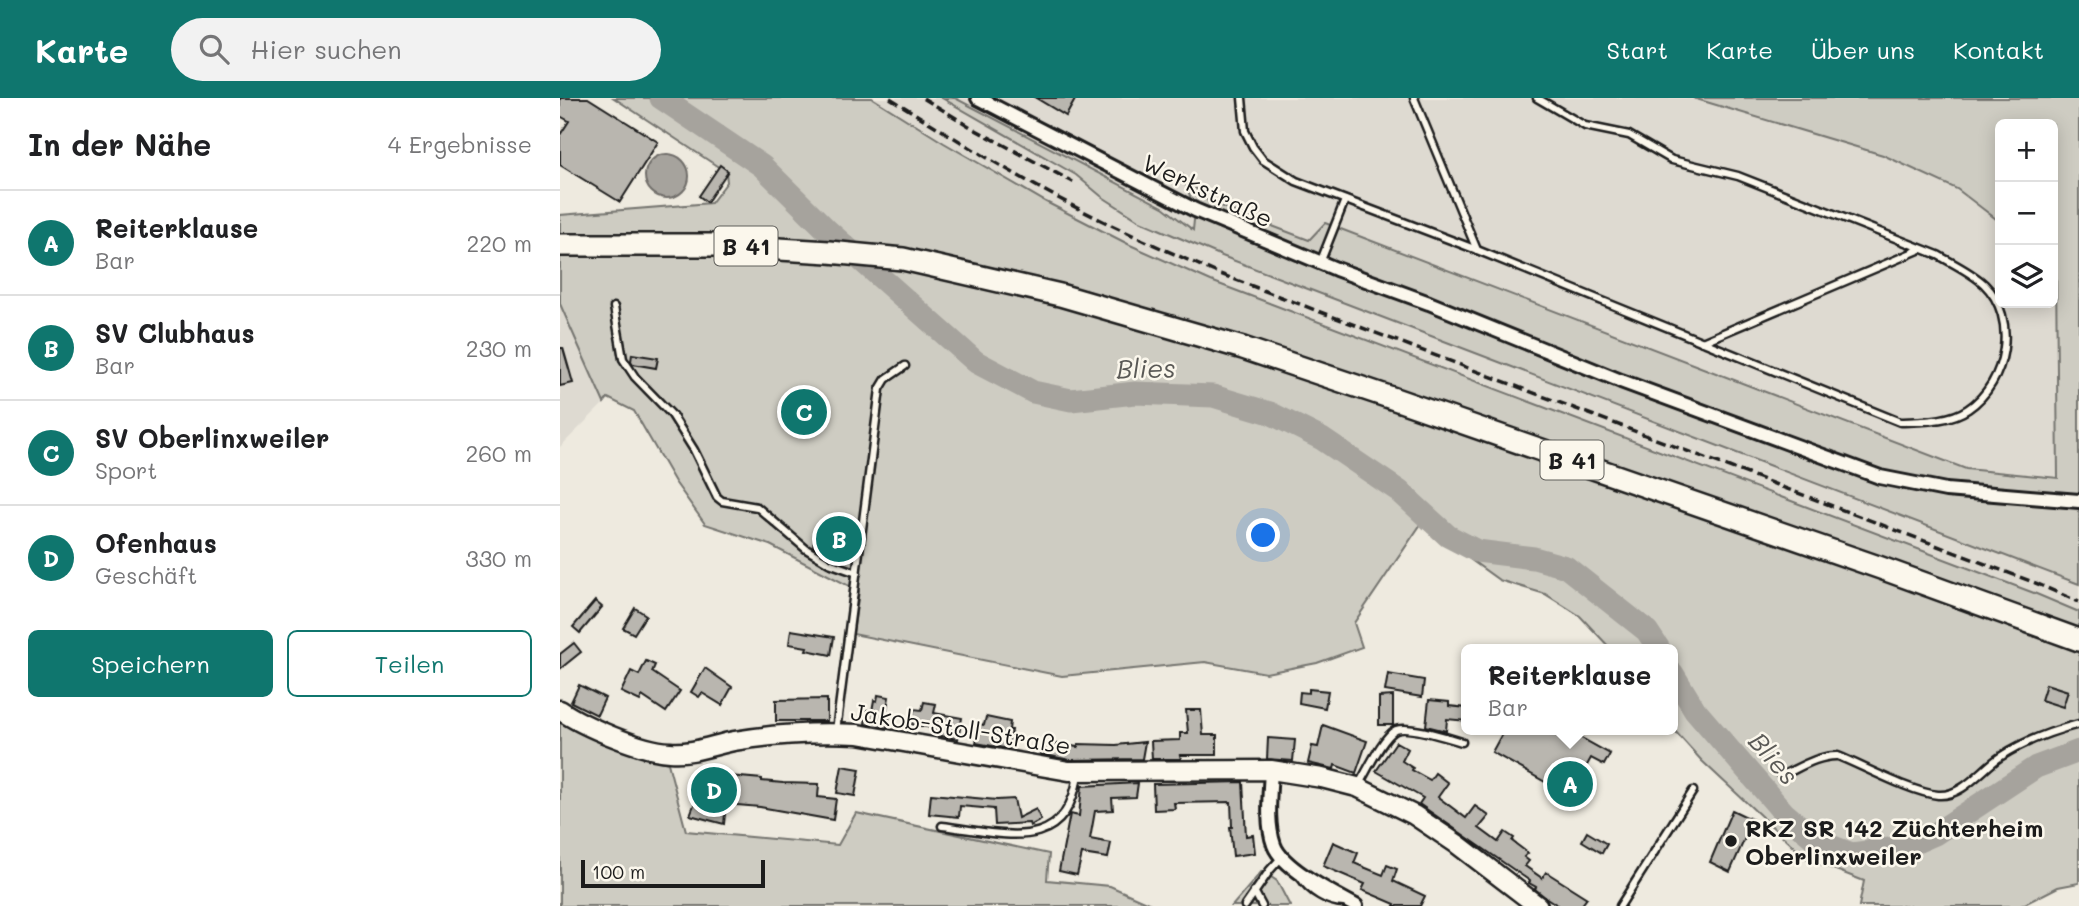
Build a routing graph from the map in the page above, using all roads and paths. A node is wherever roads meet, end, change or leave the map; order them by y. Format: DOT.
graph roads {
  1 [pos="978,98"];
  2 [pos="1242,98"];
  3 [pos="1413,98"];
  4 [pos="1537,98"];
  5 [pos="1345,200"];
  6 [pos="560,245"];
  7 [pos="662,246"];
  8 [pos="1922,249"];
  9 [pos="1477,250"];
  10 [pos="560,258"];
  11 [pos="1321,263"];
  12 [pos="614,307"];
  13 [pos="1702,342"];
  14 [pos="905,366"];
  15 [pos="2079,500"];
  16 [pos="857,573"];
  17 [pos="2079,640"];
  18 [pos="560,710"];
  19 [pos="2079,724"];
  20 [pos="835,733"];
  21 [pos="1462,743"];
  22 [pos="1271,770"];
  23 [pos="1078,772"];
  24 [pos="1781,776"];
  25 [pos="1357,787"];
  26 [pos="1693,791"];
  27 [pos="942,826"];
  28 [pos="1281,858"];
  29 [pos="1254,891"];
  30 [pos="1352,904"];
  31 [pos="1245,906"];
  32 [pos="1262,906"];
  33 [pos="1538,906"];
  34 [pos="1620,906"];
  1 -- 11 [label="street, Werkstraße"];
  2 -- 5 [label="lane"];
  3 -- 9 [label="lane"];
  4 -- 8 [label="lane"];
  5 -- 9 [label="lane"];
  5 -- 11 [label="lane"];
  6 -- 7 [label="highway"];
  7 -- 10 [label="highway, B 41"];
  7 -- 17 [label="highway, B 41"];
  8 -- 13 [label="lane"];
  8 -- 13 [label="lane"];
  9 -- 13 [label="lane"];
  11 -- 15 [label="street, Werkstraße"];
  12 -- 16 [label="lane"];
  14 -- 16 [label="lane, Jakob-Stoll-Straße"];
  16 -- 20 [label="lane, Jakob-Stoll-Straße"];
  18 -- 20 [label="main road, Jakob-Stoll-Straße"];
  19 -- 24 [label="lane"];
  20 -- 23 [label="main road, Jakob-Stoll-Straße"];
  21 -- 25 [label="lane"];
  22 -- 23 [label="main road, Jakob-Stoll-Straße"];
  22 -- 25 [label="main road, Jakob-Stoll-Straße"];
  22 -- 28 [label="street"];
  23 -- 27 [label="lane, Jakob-Stoll-Straße"];
  25 -- 33 [label="main road, Jakob-Stoll-Straße"];
  26 -- 34 [label="lane"];
  28 -- 29 [label="lane"];
  28 -- 30 [label="street"];
  29 -- 31 [label="lane"];
  29 -- 32 [label="lane"];
}
